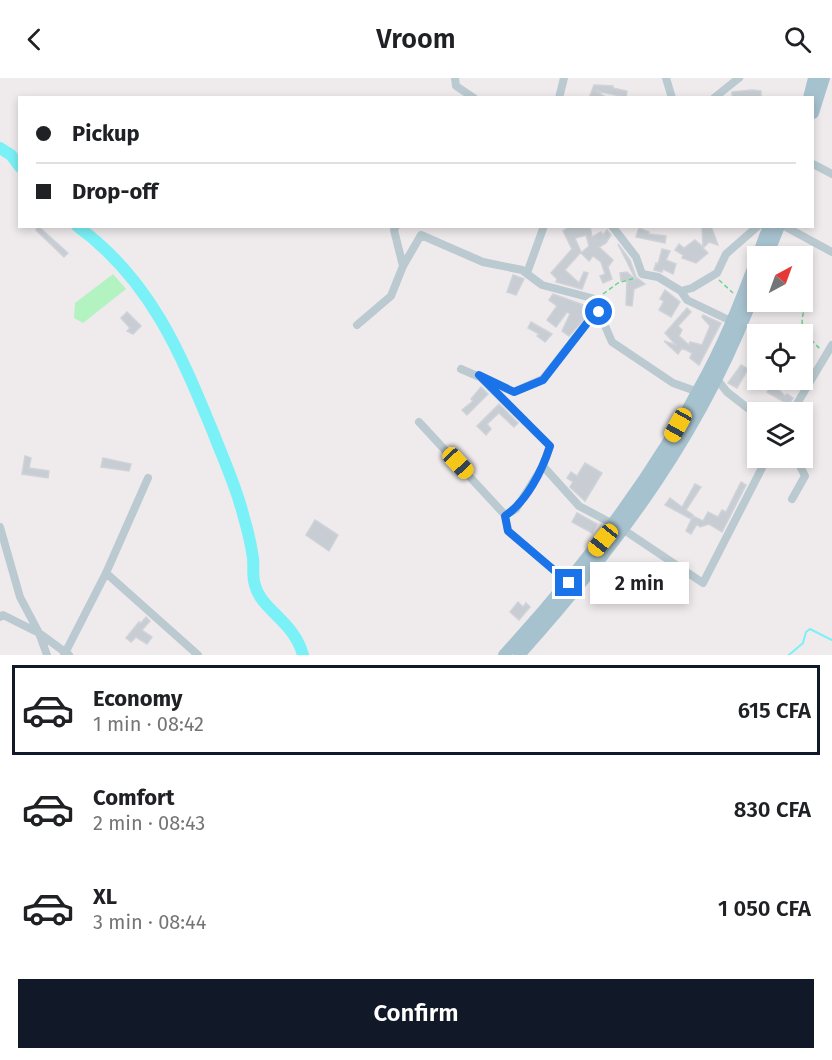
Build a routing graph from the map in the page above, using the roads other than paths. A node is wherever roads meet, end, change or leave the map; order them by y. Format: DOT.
graph roads {
  1 [pos="455,78"];
  2 [pos="564,78"];
  3 [pos="666,78"];
  4 [pos="739,78"];
  5 [pos="814,78"];
  6 [pos="824,78"];
  7 [pos="471,96"];
  8 [pos="560,96"];
  9 [pos="671,96"];
  10 [pos="716,96"];
  11 [pos="810,96"];
  12 [pos="814,110"];
  13 [pos="814,165"];
  14 [pos="832,174"];
  15 [pos="395,228"];
  16 [pos="426,228"];
  17 [pos="543,228"];
  18 [pos="614,228"];
  19 [pos="756,228"];
  20 [pos="769,228"];
  21 [pos="778,228"];
  22 [pos="788,228"];
  23 [pos="421,236"];
  24 [pos="771,246"];
  25 [pos="832,252"];
  26 [pos="403,266"];
  27 [pos="527,273"];
  28 [pos="681,291"];
  29 [pos="747,308"];
  30 [pos="599,312"];
  31 [pos="731,321"];
  32 [pos="357,325"];
  33 [pos="832,345"];
  34 [pos="461,369"];
  35 [pos="479,375"];
  36 [pos="716,378"];
  37 [pos="702,393"];
  38 [pos="798,402"];
  39 [pos="747,407"];
  40 [pos="419,422"];
  41 [pos="543,466"];
  42 [pos="762,468"];
  43 [pos="801,468"];
  44 [pos="148,478"];
  45 [pos="792,499"];
  46 [pos="505,516"];
  47 [pos="0,527"];
  48 [pos="620,527"];
  49 [pos="106,573"];
  50 [pos="573,586"];
  51 [pos="0,617"];
  52 [pos="39,633"];
  53 [pos="66,654"];
  54 [pos="47,655"];
  55 [pos="198,655"];
  56 [pos="504,655"];
  57 [pos="519,655"];
  1 -- 7 [label="street"];
  2 -- 8 [label="street"];
  3 -- 9 [label="street"];
  4 -- 10 [label="street"];
  5 -- 11 [label="main road"];
  6 -- 12 [label="main road"];
  13 -- 14 [label="street"];
  15 -- 26 [label="street"];
  16 -- 23 [label="street"];
  17 -- 27 [label="street"];
  18 -- 28 [label="street"];
  19 -- 28 [label="street"];
  20 -- 31 [label="main road"];
  21 -- 24 [label="main road"];
  22 -- 25 [label="street"];
  23 -- 26 [label="street"];
  23 -- 27 [label="street"];
  26 -- 32 [label="street"];
  27 -- 30 [label="street"];
  28 -- 31 [label="street"];
  29 -- 36 [label="main road"];
  30 -- 35 [label="street"];
  30 -- 37 [label="street"];
  31 -- 37 [label="main road"];
  33 -- 38 [label="street"];
  34 -- 35 [label="street"];
  35 -- 41 [label="street"];
  36 -- 37 [label="main road"];
  36 -- 39 [label="street"];
  37 -- 48 [label="main road"];
  40 -- 46 [label="street"];
  41 -- 46 [label="street"];
  41 -- 48 [label="street"];
  42 -- 48 [label="street"];
  43 -- 45 [label="street"];
  44 -- 49 [label="street"];
  46 -- 50 [label="street"];
  47 -- 52 [label="street"];
  48 -- 50 [label="main road"];
  49 -- 53 [label="street"];
  49 -- 55 [label="street"];
  50 -- 56 [label="main road"];
  50 -- 57 [label="main road"];
  51 -- 52 [label="street"];
  52 -- 53 [label="street"];
  52 -- 54 [label="street"];
}
